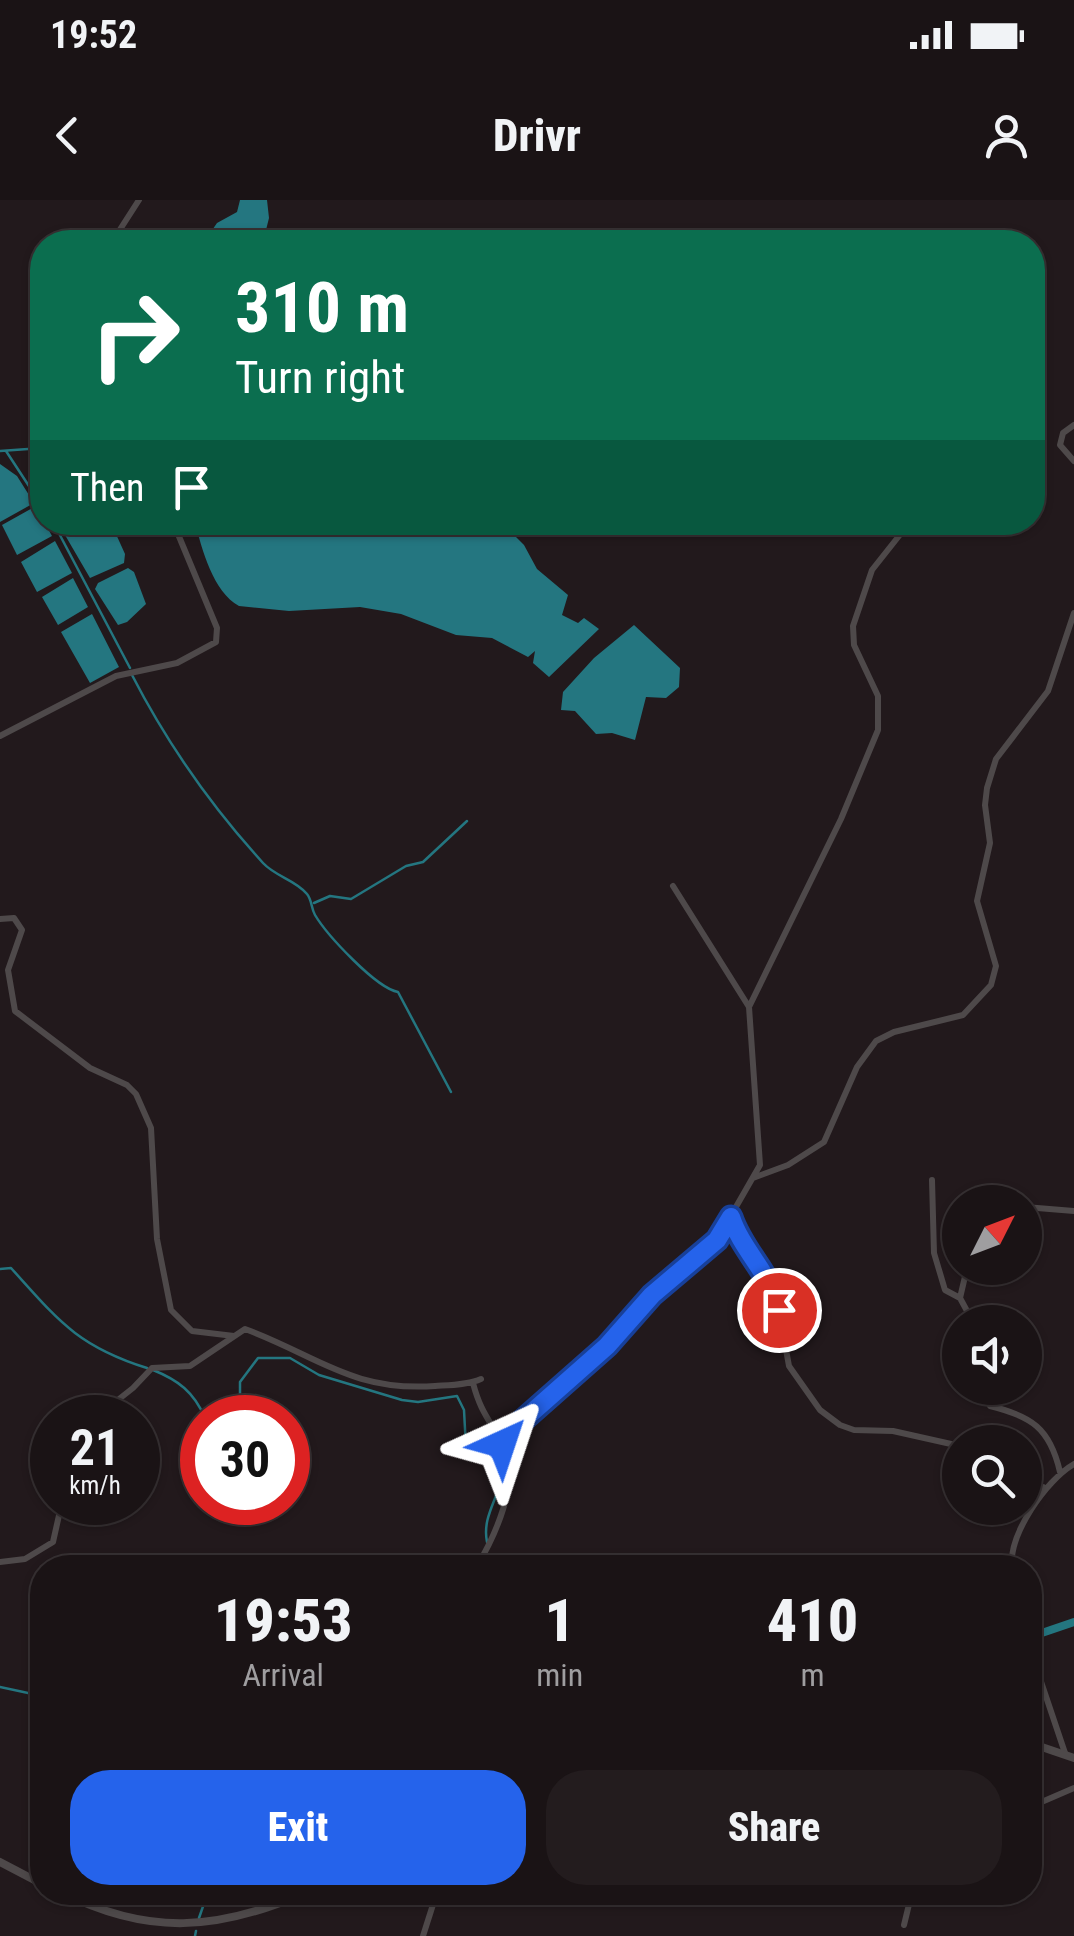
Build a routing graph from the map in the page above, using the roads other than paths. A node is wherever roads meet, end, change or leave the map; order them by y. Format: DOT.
graph roads {
  1 [pos="139,200"];
  2 [pos="120,230"];
  3 [pos="1074,425"];
  4 [pos="1074,462"];
  5 [pos="179,535"];
  6 [pos="900,535"];
  7 [pos="1074,613"];
  8 [pos="0,736"];
  9 [pos="673,886"];
  10 [pos="0,920"];
  11 [pos="749,1008"];
  12 [pos="753,1178"];
  13 [pos="932,1180"];
  14 [pos="1042,1208"];
  15 [pos="1074,1211"];
  16 [pos="731,1217"];
  17 [pos="963,1285"];
  18 [pos="960,1298"];
  19 [pos="964,1305"];
  20 [pos="234,1336"];
  21 [pos="124,1395"];
  22 [pos="990,1405"];
  23 [pos="942,1442"];
  24 [pos="506,1450"];
  25 [pos="1074,1464"];
  26 [pos="1060,1472"];
  27 [pos="1043,1487"];
  28 [pos="57,1525"];
  29 [pos="32,1555"];
  30 [pos="483,1555"];
  31 [pos="1012,1555"];
  32 [pos="30,1556"];
  33 [pos="0,1562"];
  34 [pos="1042,1681"];
  35 [pos="1042,1747"];
  36 [pos="1070,1756"];
  37 [pos="1074,1788"];
  38 [pos="1042,1801"];
  39 [pos="0,1862"];
  40 [pos="30,1878"];
  41 [pos="94,1905"];
  42 [pos="270,1905"];
  43 [pos="433,1905"];
  44 [pos="909,1905"];
  45 [pos="904,1925"];
  46 [pos="424,1936"];
  1 -- 2 [label="street"];
  3 -- 4 [label="street"];
  5 -- 8 [label="street"];
  6 -- 11 [label="street"];
  7 -- 12 [label="street"];
  9 -- 11 [label="street"];
  10 -- 20 [label="street"];
  11 -- 12 [label="street"];
  12 -- 16 [label="street"];
  13 -- 18 [label="street"];
  14 -- 15 [label="street"];
  16 -- 23 [label="street"];
  16 -- 24 [label="street"];
  17 -- 18 [label="street"];
  18 -- 19 [label="street"];
  20 -- 21 [label="street"];
  20 -- 24 [label="street"];
  22 -- 26 [label="street"];
  24 -- 30 [label="street"];
  25 -- 26 [label="street"];
  26 -- 27 [label="street"];
  27 -- 31 [label="street"];
  28 -- 29 [label="street"];
  32 -- 33 [label="street"];
  34 -- 36 [label="street"];
  35 -- 36 [label="street"];
  37 -- 38 [label="street"];
  39 -- 40 [label="street"];
  41 -- 42 [label="street"];
  43 -- 46 [label="street"];
  44 -- 45 [label="street"];
}
